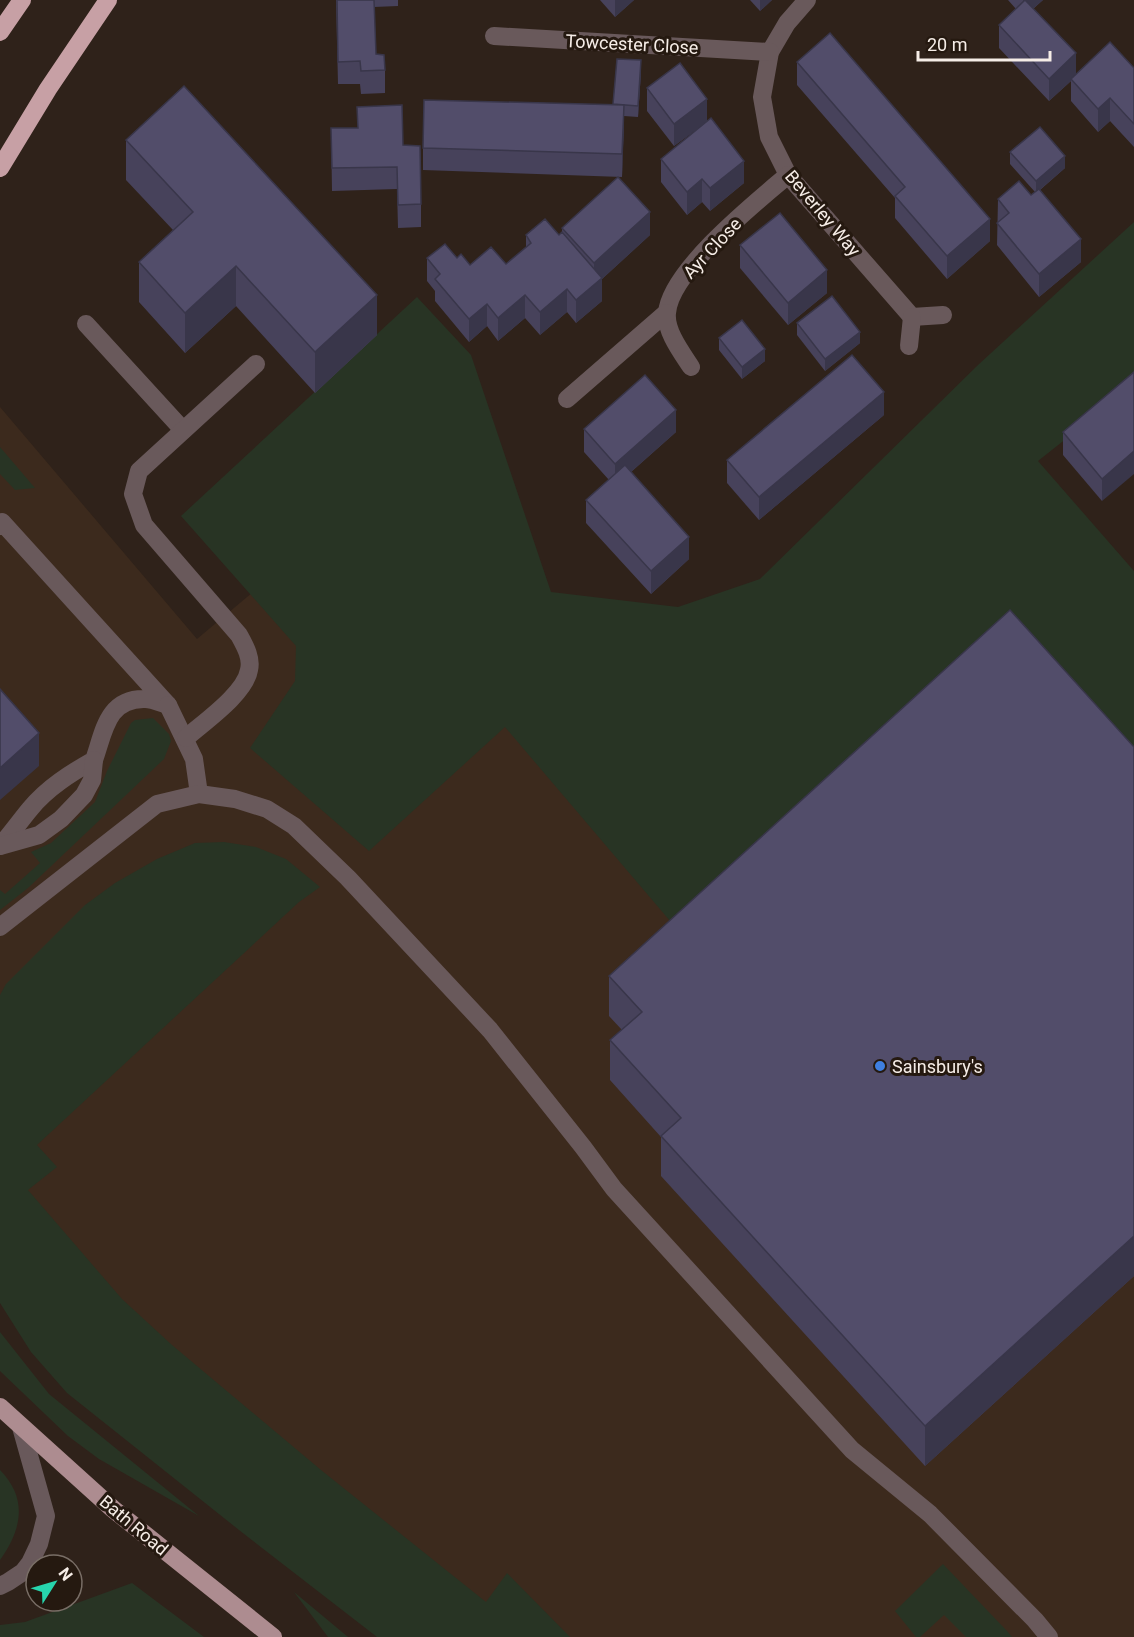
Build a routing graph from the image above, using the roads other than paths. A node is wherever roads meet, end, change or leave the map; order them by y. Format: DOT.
graph roads {
  1 [pos="22,0"];
  2 [pos="108,0"];
  3 [pos="807,0"];
  4 [pos="0,33"];
  5 [pos="494,36"];
  6 [pos="770,52"];
  7 [pos="0,168"];
  8 [pos="788,175"];
  9 [pos="666,313"];
  10 [pos="943,315"];
  11 [pos="912,317"];
  12 [pos="86,324"];
  13 [pos="909,346"];
  14 [pos="256,364"];
  15 [pos="691,367"];
  16 [pos="567,399"];
  17 [pos="183,430"];
  18 [pos="0,526"];
  19 [pos="168,705"];
  20 [pos="186,738"];
  21 [pos="94,760"];
  22 [pos="198,794"];
  23 [pos="0,846"];
  24 [pos="0,927"];
  25 [pos="0,1407"];
  26 [pos="21,1427"];
  27 [pos="0,1586"];
  28 [pos="273,1637"];
  29 [pos="1049,1637"];
  1 -- 4 [label="highway"];
  2 -- 7 [label="highway"];
  3 -- 6 [label="street, Beverley Way"];
  5 -- 6 [label="street, Towcester Close"];
  6 -- 8 [label="street, Beverley Way"];
  8 -- 9 [label="street, Ayr Close"];
  8 -- 11 [label="street, Beverley Way"];
  9 -- 15 [label="street"];
  9 -- 16 [label="street"];
  10 -- 11 [label="street"];
  11 -- 13 [label="street"];
  12 -- 17 [label="street"];
  14 -- 17 [label="street"];
  17 -- 20 [label="street"];
  18 -- 19 [label="street"];
  19 -- 20 [label="street"];
  19 -- 21 [label="street"];
  20 -- 22 [label="street"];
  21 -- 23 [label="street"];
  21 -- 23 [label="street"];
  22 -- 24 [label="street"];
  22 -- 29 [label="street"];
  25 -- 26 [label="main road, Bath Road"];
  26 -- 27 [label="street"];
  26 -- 28 [label="main road, Bath Road"];
}
